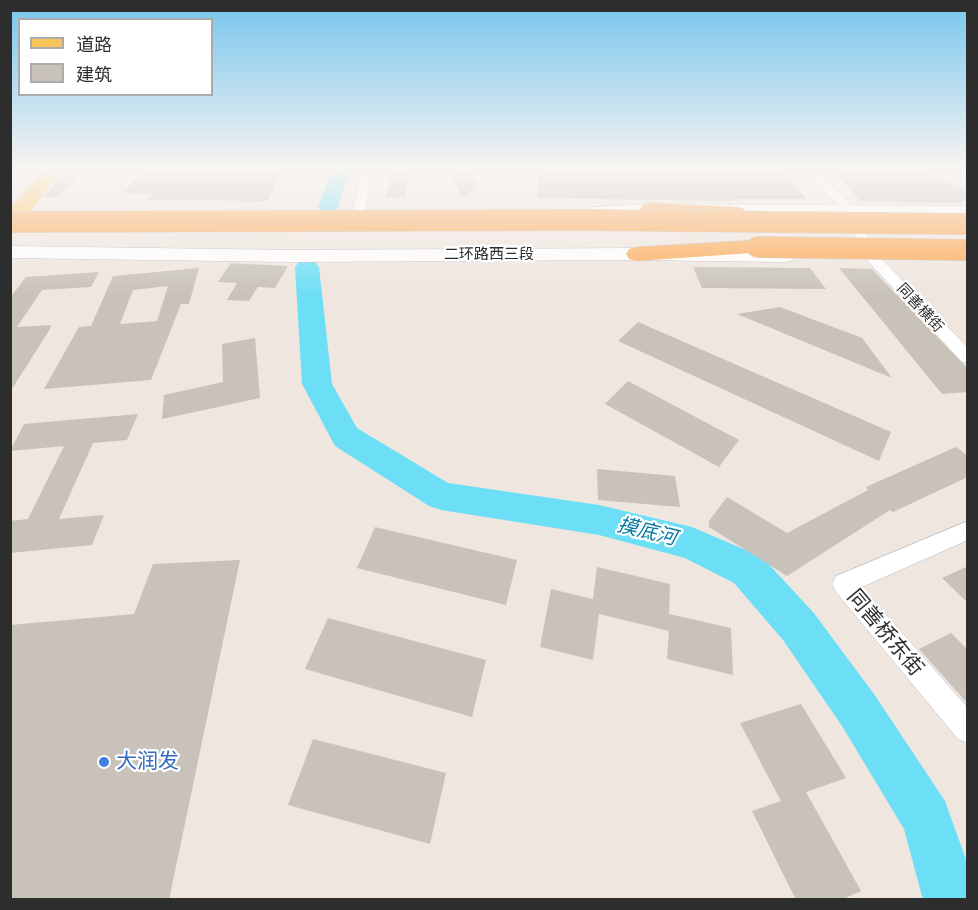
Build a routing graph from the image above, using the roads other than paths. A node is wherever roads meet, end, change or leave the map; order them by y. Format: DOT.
graph roads {
  1 [pos="624,210"];
  2 [pos="688,210"];
  3 [pos="848,210"];
  4 [pos="904,210"];
  5 [pos="968,211"];
  6 [pos="358,213"];
  7 [pos="12,214"];
  8 [pos="968,216"];
  9 [pos="968,224"];
  10 [pos="10,240"];
  11 [pos="968,242"];
  12 [pos="968,250"];
  13 [pos="10,252"];
  14 [pos="637,254"];
  15 [pos="968,256"];
  16 [pos="872,257"];
  17 [pos="968,358"];
  18 [pos="968,530"];
  19 [pos="968,729"];
  1 -- 6 [label="main road"];
  2 -- 8 [label="highway"];
  3 -- 16 [label="street, 同善横街"];
  4 -- 5 [label="main road"];
  6 -- 7 [label="main road"];
  7 -- 9 [label="highway, bridge"];
  10 -- 11 [label="highway"];
  12 -- 14 [label="highway, bridge"];
  13 -- 14 [label="main road, 二环路西三段"];
  14 -- 16 [label="main road, 二环路西三段"];
  15 -- 16 [label="main road, 二环路西三段"];
  16 -- 17 [label="street, 同善横街"];
  18 -- 19 [label="street, 同善桥东街"];
}
